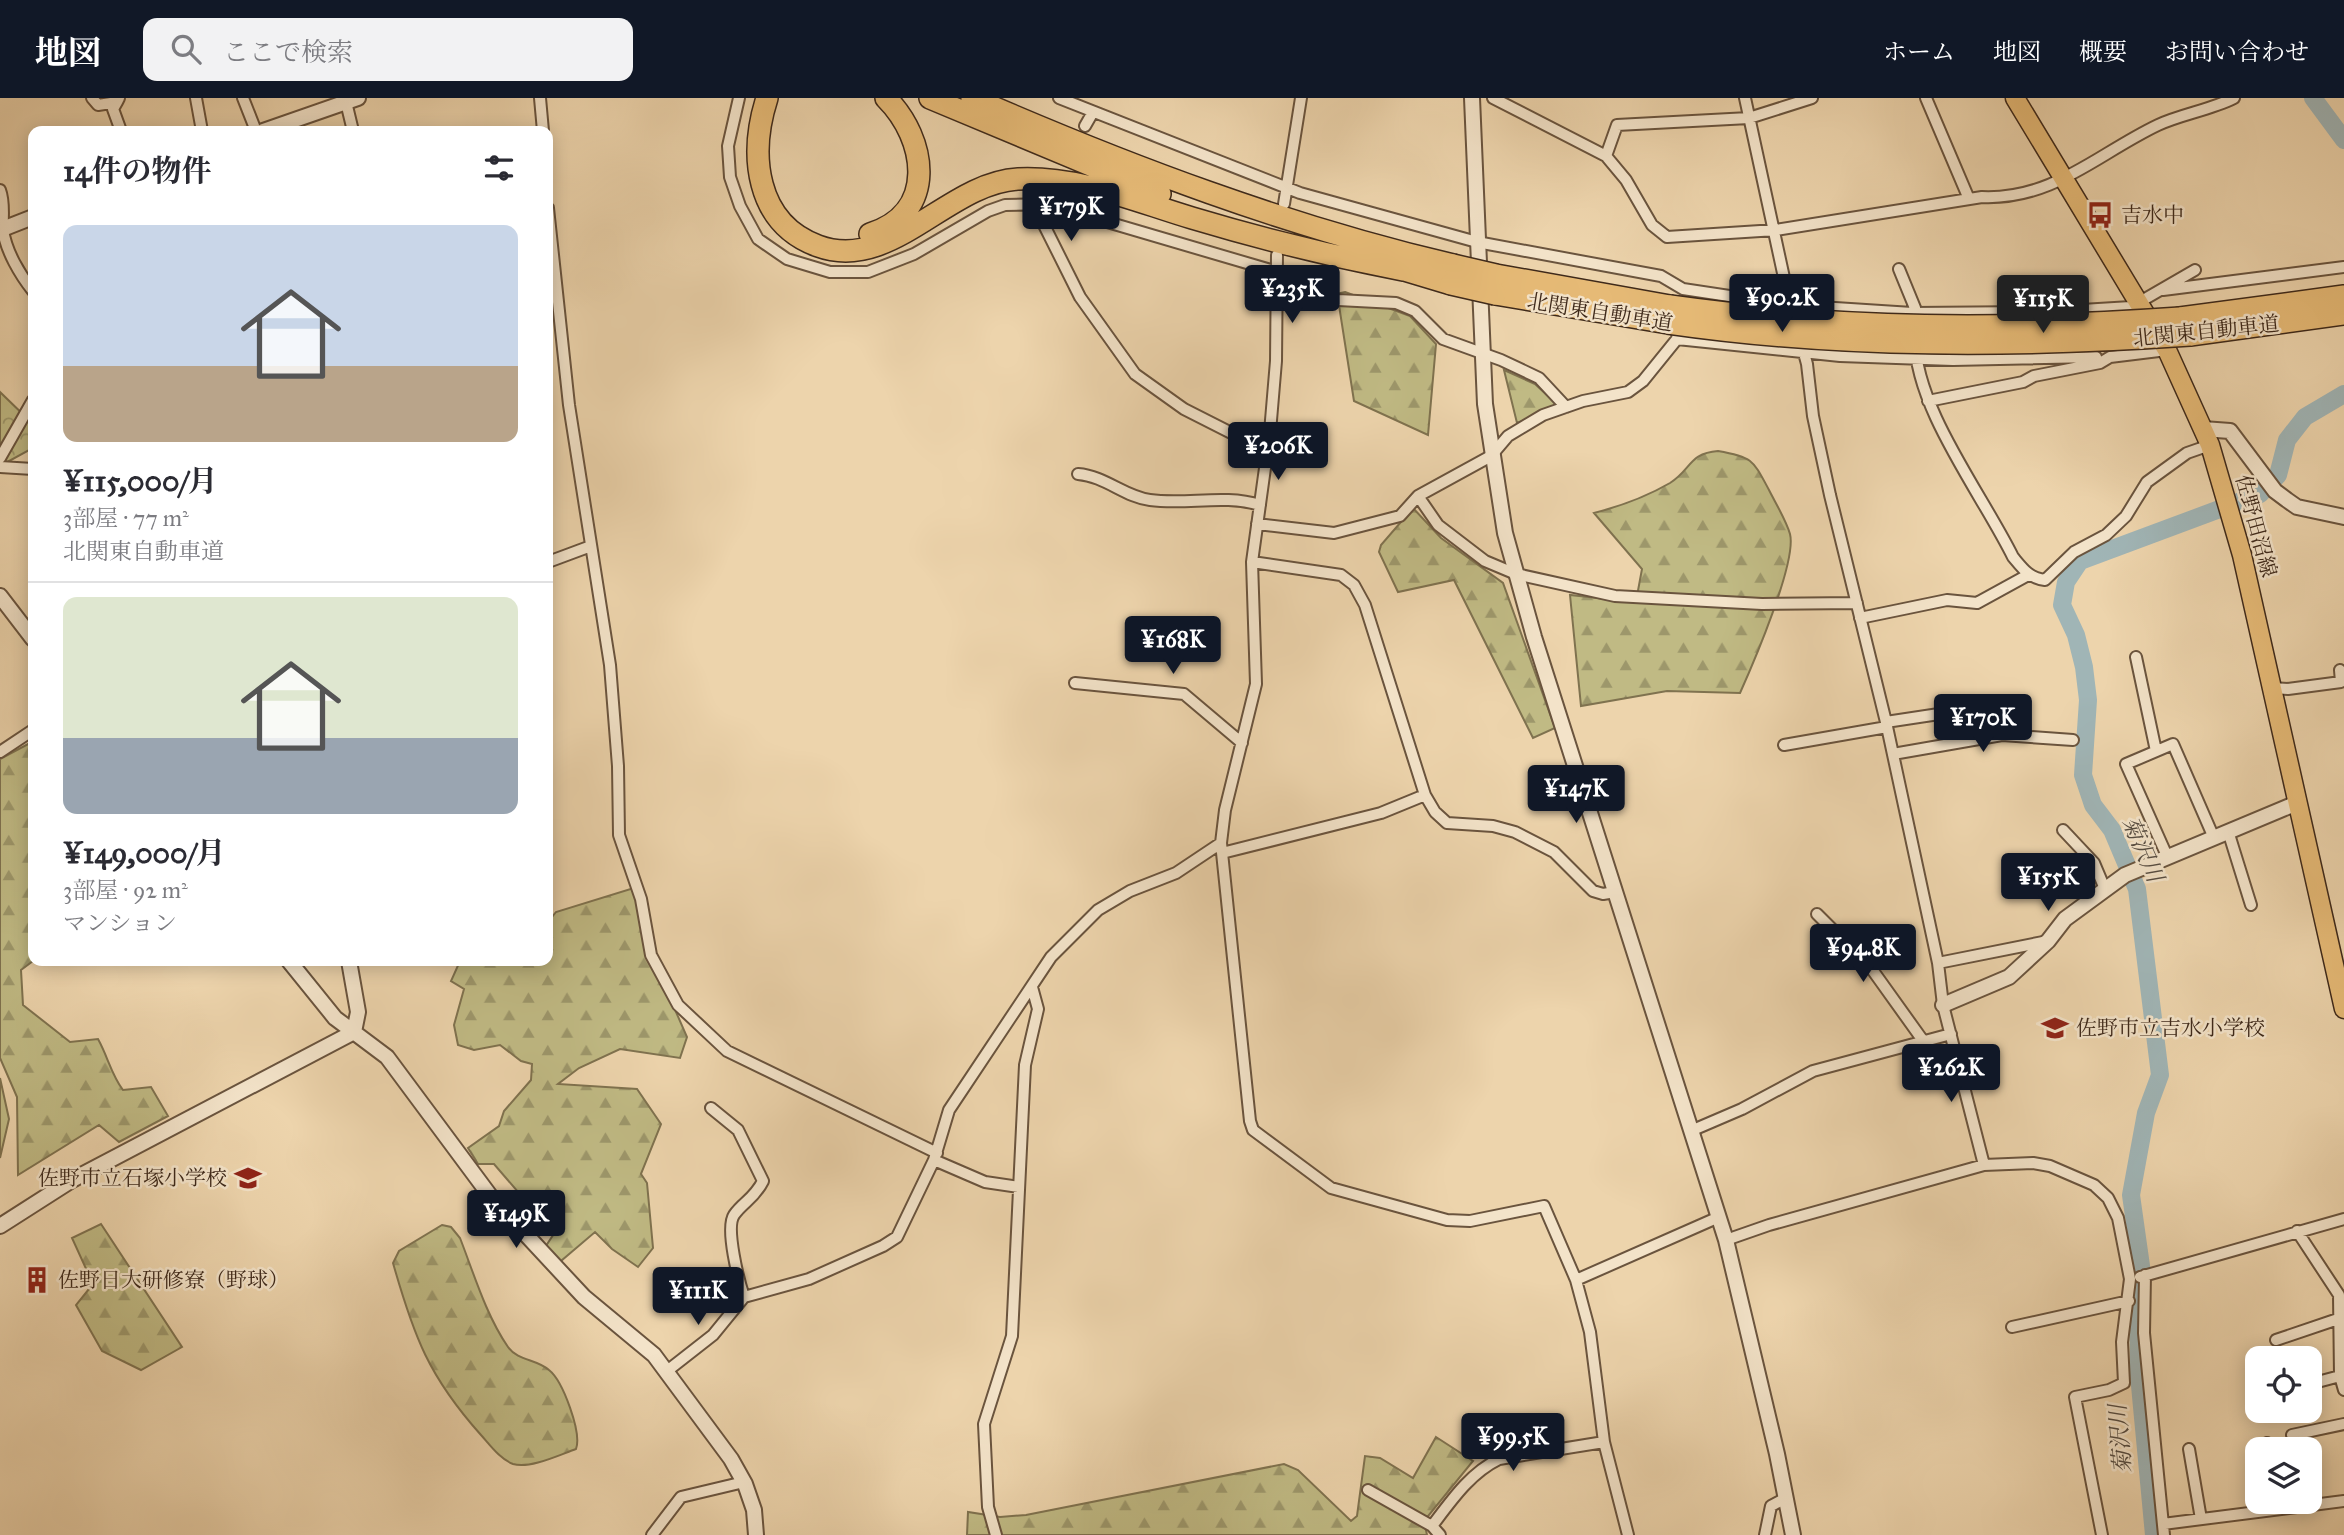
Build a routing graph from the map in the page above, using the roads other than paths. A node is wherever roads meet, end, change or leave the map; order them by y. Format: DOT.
graph roads {
  1 [pos="92,98"];
  2 [pos="196,98"];
  3 [pos="243,98"];
  4 [pos="540,98"];
  5 [pos="739,98"];
  6 [pos="766,98"];
  7 [pos="779,98"];
  8 [pos="886,98"];
  9 [pos="930,98"];
  10 [pos="972,98"];
  11 [pos="999,98"];
  12 [pos="1059,98"];
  13 [pos="1301,98"];
  14 [pos="1472,98"];
  15 [pos="1493,98"];
  16 [pos="1745,98"];
  17 [pos="1812,98"];
  18 [pos="1926,98"];
  19 [pos="2015,98"];
  20 [pos="2234,98"];
  21 [pos="118,100"];
  22 [pos="352,100"];
  23 [pos="1077,101"];
  24 [pos="1093,112"];
  25 [pos="1749,118"];
  26 [pos="119,126"];
  27 [pos="201,126"];
  28 [pos="254,126"];
  29 [pos="277,126"];
  30 [pos="354,126"];
  31 [pos="543,126"];
  32 [pos="1085,126"];
  33 [pos="1606,156"];
  34 [pos="2064,178"];
  35 [pos="1287,188"];
  36 [pos="0,190"];
  37 [pos="1054,190"];
  38 [pos="1203,191"];
  39 [pos="1969,199"];
  40 [pos="1046,204"];
  41 [pos="1284,204"];
  42 [pos="28,219"];
  43 [pos="1,229"];
  44 [pos="1776,230"];
  45 [pos="1478,242"];
  46 [pos="1277,255"];
  47 [pos="553,263"];
  48 [pos="2344,267"];
  49 [pos="1899,269"];
  50 [pos="1403,270"];
  51 [pos="2196,270"];
  52 [pos="1274,271"];
  53 [pos="1452,274"];
  54 [pos="28,284"];
  55 [pos="1275,288"];
  56 [pos="1683,289"];
  57 [pos="2159,291"];
  58 [pos="2344,296"];
  59 [pos="2140,302"];
  60 [pos="1789,305"];
  61 [pos="2089,310"];
  62 [pos="1916,313"];
  63 [pos="2028,313"];
  64 [pos="2344,314"];
  65 [pos="1672,323"];
  66 [pos="2185,326"];
  67 [pos="560,339"];
  68 [pos="553,341"];
  69 [pos="2167,350"];
  70 [pos="1481,352"];
  71 [pos="1804,353"];
  72 [pos="2028,358"];
  73 [pos="1915,359"];
  74 [pos="2098,360"];
  75 [pos="1928,401"];
  76 [pos="1566,407"];
  77 [pos="28,409"];
  78 [pos="2206,437"];
  79 [pos="1265,456"];
  80 [pos="1491,456"];
  81 [pos="0,458"];
  82 [pos="0,467"];
  83 [pos="28,469"];
  84 [pos="1078,474"];
  85 [pos="1418,496"];
  86 [pos="1260,505"];
  87 [pos="2344,516"];
  88 [pos="1256,524"];
  89 [pos="591,546"];
  90 [pos="553,560"];
  91 [pos="1252,562"];
  92 [pos="1516,574"];
  93 [pos="2028,575"];
  94 [pos="0,596"];
  95 [pos="1857,603"];
  96 [pos="1860,618"];
  97 [pos="28,632"];
  98 [pos="2136,657"];
  99 [pos="2340,670"];
  100 [pos="1075,683"];
  101 [pos="2272,688"];
  102 [pos="2005,704"];
  103 [pos="1886,724"];
  104 [pos="28,733"];
  105 [pos="2073,740"];
  106 [pos="1242,743"];
  107 [pos="1784,745"];
  108 [pos="2156,751"];
  109 [pos="0,752"];
  110 [pos="1893,754"];
  111 [pos="1425,794"];
  112 [pos="2297,803"];
  113 [pos="2063,830"];
  114 [pos="2228,831"];
  115 [pos="2214,838"];
  116 [pos="1221,846"];
  117 [pos="2167,856"];
  118 [pos="2105,889"];
  119 [pos="1615,892"];
  120 [pos="2251,905"];
  121 [pos="1817,914"];
  122 [pos="2048,941"];
  123 [pos="1938,963"];
  124 [pos="293,966"];
  125 [pos="350,966"];
  126 [pos="1031,987"];
  127 [pos="1943,1005"];
  128 [pos="2344,1009"];
  129 [pos="354,1032"];
  130 [pos="1951,1034"];
  131 [pos="1924,1042"];
  132 [pos="711,1108"];
  133 [pos="1693,1130"];
  134 [pos="935,1156"];
  135 [pos="1984,1165"];
  136 [pos="1018,1186"];
  137 [pos="1719,1217"];
  138 [pos="2344,1219"];
  139 [pos="0,1226"];
  140 [pos="2297,1231"];
  141 [pos="1726,1240"];
  142 [pos="2145,1275"];
  143 [pos="2130,1279"];
  144 [pos="1576,1280"];
  145 [pos="744,1297"];
  146 [pos="2129,1301"];
  147 [pos="2338,1319"];
  148 [pos="2012,1327"];
  149 [pos="2276,1340"];
  150 [pos="667,1371"];
  151 [pos="2340,1376"];
  152 [pos="2322,1381"];
  153 [pos="2344,1390"];
  154 [pos="2344,1424"];
  155 [pos="2292,1435"];
  156 [pos="1604,1442"];
  157 [pos="2189,1449"];
  158 [pos="744,1482"];
  159 [pos="1368,1490"];
  160 [pos="1786,1498"];
  161 [pos="2344,1501"];
  162 [pos="2322,1502"];
  163 [pos="2245,1511"];
  164 [pos="2201,1519"];
  165 [pos="1432,1526"];
  166 [pos="2164,1530"];
  167 [pos="652,1535"];
  168 [pos="756,1535"];
  169 [pos="996,1535"];
  170 [pos="1440,1535"];
  171 [pos="1628,1535"];
  172 [pos="1765,1535"];
  173 [pos="1793,1535"];
  174 [pos="2102,1535"];
  1 -- 21 [label="street"];
  2 -- 27 [label="street"];
  3 -- 28 [label="street"];
  4 -- 31 [label="street"];
  5 -- 40 [label="street"];
  6 -- 50 [label="highway"];
  7 -- 8 [label="highway"];
  9 -- 50 [label="highway, 北関東自動車道"];
  10 -- 38 [label="highway, 北関東自動車道"];
  11 -- 38 [label="highway"];
  12 -- 23 [label="street"];
  13 -- 35 [label="street"];
  14 -- 45 [label="street"];
  15 -- 33 [label="street"];
  16 -- 25 [label="street"];
  17 -- 25 [label="street"];
  18 -- 39 [label="street"];
  19 -- 34 [label="main road, 佐野田沼線"];
  20 -- 34 [label="street"];
  21 -- 26 [label="street"];
  22 -- 29 [label="street"];
  22 -- 30 [label="street"];
  23 -- 24 [label="street"];
  24 -- 32 [label="street"];
  24 -- 35 [label="street"];
  25 -- 33 [label="street"];
  25 -- 44 [label="street"];
  33 -- 44 [label="street"];
  34 -- 39 [label="street"];
  34 -- 59 [label="main road, 佐野田沼線"];
  35 -- 41 [label="street"];
  35 -- 45 [label="street"];
  36 -- 43 [label="street"];
  37 -- 40 [label="street"];
  38 -- 53 [label="highway, 北関東自動車道"];
  39 -- 44 [label="street"];
  40 -- 52 [label="street"];
  40 -- 79 [label="street"];
  42 -- 43 [label="street"];
  43 -- 54 [label="street"];
  44 -- 60 [label="street"];
  45 -- 56 [label="street"];
  45 -- 70 [label="street"];
  46 -- 52 [label="street"];
  47 -- 67 [label="street"];
  48 -- 57 [label="street"];
  49 -- 62 [label="street"];
  50 -- 53 [label="highway, 北関東自動車道"];
  51 -- 57 [label="street"];
  52 -- 55 [label="street"];
  53 -- 65 [label="highway, 北関東自動車道, bridge"];
  55 -- 70 [label="street"];
  55 -- 79 [label="street"];
  56 -- 60 [label="street"];
  56 -- 65 [label="street"];
  57 -- 59 [label="street"];
  58 -- 66 [label="highway, 北関東自動車道"];
  59 -- 61 [label="street"];
  59 -- 69 [label="main road, 佐野田沼線"];
  60 -- 62 [label="street"];
  60 -- 71 [label="street"];
  61 -- 63 [label="street"];
  61 -- 74 [label="street"];
  62 -- 63 [label="street"];
  62 -- 73 [label="street"];
  63 -- 72 [label="street"];
  64 -- 66 [label="highway, 北関東自動車道"];
  65 -- 66 [label="highway, 北関東自動車道, bridge"];
  65 -- 71 [label="street"];
  65 -- 76 [label="street"];
  67 -- 68 [label="street"];
  67 -- 89 [label="street"];
  69 -- 74 [label="street"];
  69 -- 78 [label="main road, 佐野田沼線"];
  70 -- 76 [label="street"];
  70 -- 80 [label="street"];
  71 -- 73 [label="street"];
  71 -- 95 [label="street"];
  72 -- 73 [label="street"];
  72 -- 74 [label="street"];
  73 -- 75 [label="street"];
  74 -- 75 [label="street"];
  75 -- 93 [label="street"];
  76 -- 80 [label="street"];
  77 -- 81 [label="street"];
  78 -- 87 [label="street"];
  78 -- 93 [label="street"];
  78 -- 101 [label="main road, 佐野田沼線"];
  79 -- 86 [label="street"];
  80 -- 85 [label="street"];
  80 -- 92 [label="street"];
  82 -- 83 [label="street"];
  84 -- 86 [label="street"];
  85 -- 88 [label="street"];
  85 -- 92 [label="street"];
  86 -- 88 [label="street"];
  88 -- 91 [label="street"];
  89 -- 90 [label="street"];
  89 -- 134 [label="street"];
  91 -- 106 [label="street"];
  91 -- 111 [label="street"];
  92 -- 95 [label="street"];
  92 -- 119 [label="street"];
  93 -- 96 [label="street"];
  94 -- 97 [label="street"];
  95 -- 96 [label="street"];
  96 -- 103 [label="street"];
  98 -- 108 [label="street"];
  99 -- 101 [label="street"];
  100 -- 106 [label="street"];
  101 -- 112 [label="main road, 佐野田沼線"];
  102 -- 103 [label="street"];
  103 -- 107 [label="street"];
  103 -- 110 [label="street"];
  104 -- 109 [label="street"];
  105 -- 110 [label="street"];
  106 -- 116 [label="street"];
  108 -- 115 [label="street"];
  108 -- 117 [label="street"];
  110 -- 123 [label="street"];
  111 -- 116 [label="street"];
  111 -- 119 [label="street"];
  112 -- 114 [label="street"];
  112 -- 128 [label="main road, 佐野田沼線"];
  113 -- 118 [label="street"];
  114 -- 115 [label="street"];
  114 -- 120 [label="street"];
  115 -- 117 [label="street"];
  116 -- 126 [label="street"];
  116 -- 144 [label="street"];
  117 -- 118 [label="street"];
  118 -- 122 [label="street"];
  119 -- 133 [label="street"];
  121 -- 131 [label="street"];
  122 -- 123 [label="street"];
  122 -- 127 [label="street"];
  123 -- 127 [label="street"];
  124 -- 129 [label="street"];
  125 -- 129 [label="street"];
  126 -- 134 [label="street"];
  126 -- 136 [label="street"];
  127 -- 130 [label="street"];
  129 -- 139 [label="street"];
  129 -- 150 [label="street"];
  130 -- 131 [label="street"];
  130 -- 135 [label="street"];
  131 -- 133 [label="street"];
  132 -- 145 [label="street"];
  133 -- 137 [label="street"];
  134 -- 136 [label="street"];
  134 -- 145 [label="street"];
  135 -- 141 [label="street"];
  135 -- 143 [label="street"];
  136 -- 169 [label="street"];
  137 -- 141 [label="street"];
  137 -- 144 [label="street"];
  138 -- 140 [label="street"];
  140 -- 142 [label="street"];
  140 -- 147 [label="street"];
  141 -- 160 [label="street"];
  142 -- 143 [label="street"];
  142 -- 166 [label="street"];
  143 -- 146 [label="street"];
  144 -- 156 [label="street"];
  145 -- 150 [label="street"];
  146 -- 148 [label="street"];
  146 -- 174 [label="street"];
  147 -- 149 [label="street"];
  147 -- 151 [label="street"];
  150 -- 158 [label="street"];
  151 -- 152 [label="street"];
  151 -- 153 [label="street"];
  154 -- 155 [label="street"];
  156 -- 165 [label="street"];
  156 -- 171 [label="street"];
  157 -- 164 [label="street"];
  158 -- 167 [label="street"];
  158 -- 168 [label="street"];
  159 -- 165 [label="street"];
  160 -- 172 [label="street"];
  160 -- 173 [label="street"];
  161 -- 162 [label="street"];
  163 -- 164 [label="street"];
  164 -- 166 [label="street"];
  165 -- 170 [label="street"];
}
